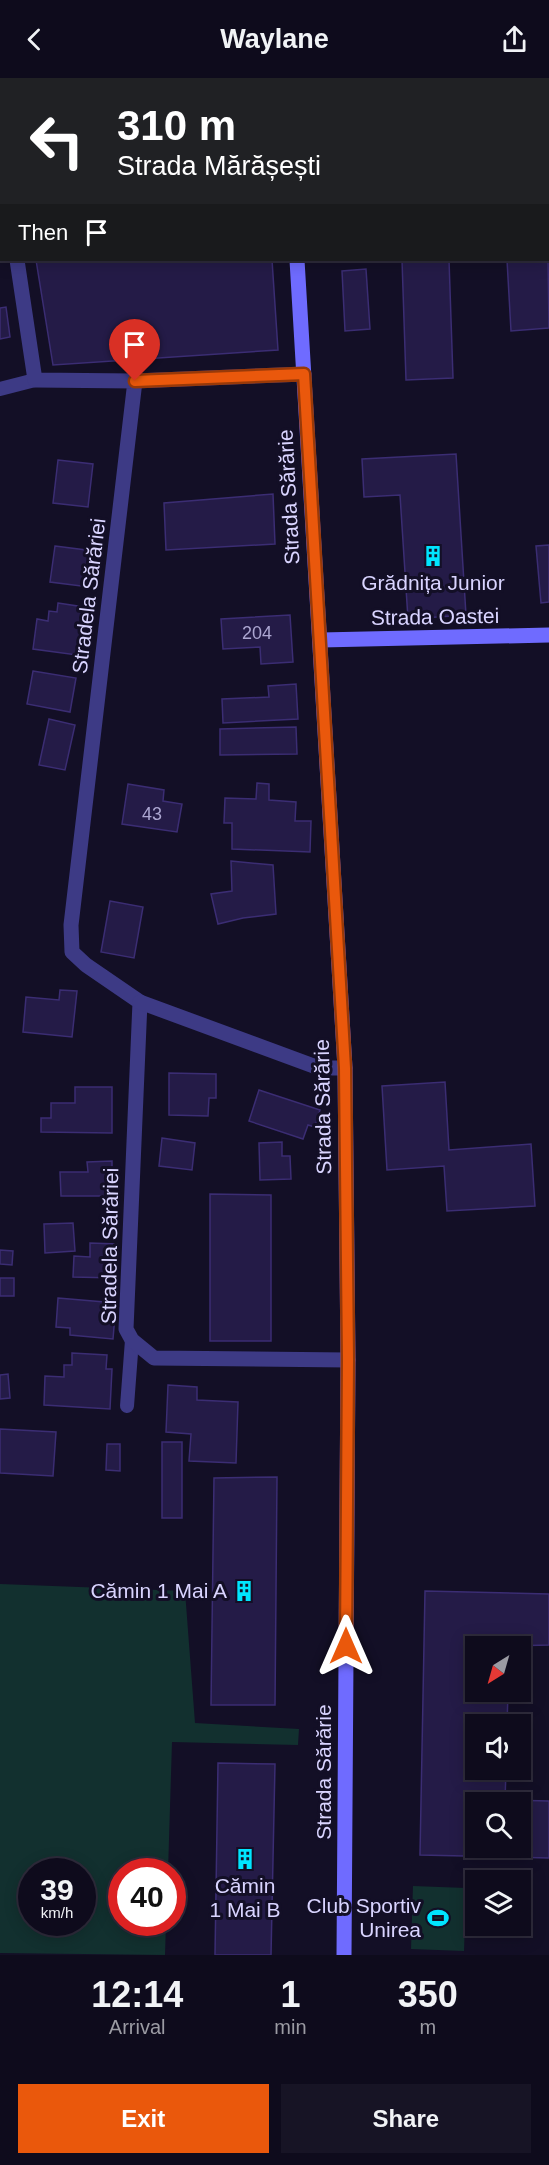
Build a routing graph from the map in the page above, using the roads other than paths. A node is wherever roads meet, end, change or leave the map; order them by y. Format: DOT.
graph roads {
  1 [pos="17,261"];
  2 [pos="297,261"];
  3 [pos="304,374"];
  4 [pos="35,380"];
  5 [pos="135,381"];
  6 [pos="0,389"];
  7 [pos="549,634"];
  8 [pos="321,640"];
  9 [pos="140,1002"];
  10 [pos="345,1068"];
  11 [pos="132,1340"];
  12 [pos="348,1360"];
  13 [pos="127,1406"];
  14 [pos="344,1955"];
  1 -- 4 [label="street"];
  2 -- 3 [label="street, Strada Sărărie"];
  3 -- 5 [label="street"];
  3 -- 8 [label="street, Strada Sărărie"];
  4 -- 5 [label="street"];
  4 -- 6 [label="lane"];
  5 -- 9 [label="street, Stradela Sărăriei"];
  7 -- 8 [label="street, Strada Oastei"];
  8 -- 10 [label="street, Strada Sărărie"];
  9 -- 10 [label="street, Stradela Sărăriei"];
  9 -- 11 [label="street, Stradela Sărăriei"];
  10 -- 12 [label="street, Strada Sărărie"];
  11 -- 12 [label="street, Stradela Sărăriei"];
  11 -- 13 [label="lane"];
  12 -- 14 [label="street, Strada Sărărie"];
}
